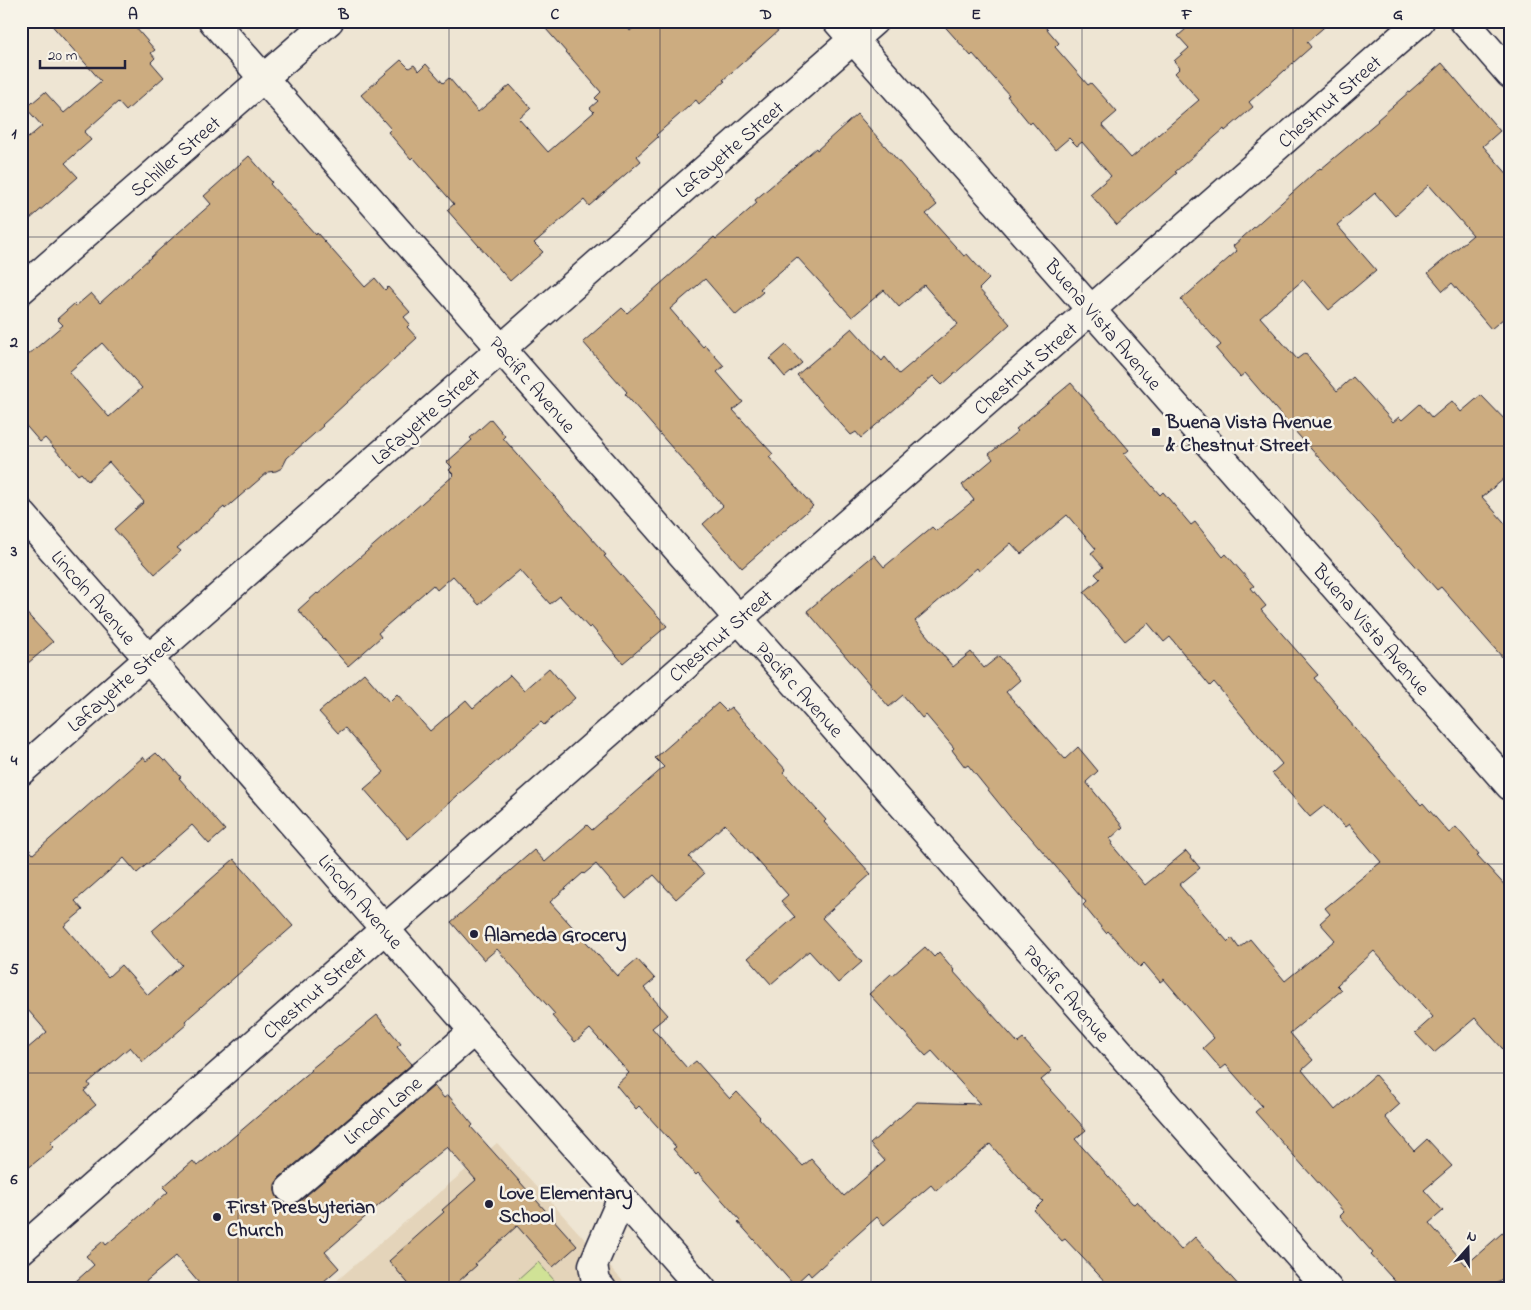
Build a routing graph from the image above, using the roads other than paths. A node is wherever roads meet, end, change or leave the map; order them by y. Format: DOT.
graph roads {
  1 [pos="213,21"];
  2 [pos="329,21"];
  3 [pos="874,21"];
  4 [pos="1420,21"];
  5 [pos="1464,21"];
  6 [pos="845,30"];
  7 [pos="1510,74"];
  8 [pos="263,80"];
  9 [pos="21,290"];
  10 [pos="1091,310"];
  11 [pos="502,349"];
  12 [pos="21,513"];
  13 [pos="738,619"];
  14 [pos="149,659"];
  15 [pos="21,771"];
  16 [pos="1506,775"];
  17 [pos="386,929"];
  18 [pos="474,1031"];
  19 [pos="290,1189"];
  20 [pos="622,1198"];
  21 [pos="21,1250"];
  22 [pos="602,1289"];
  23 [pos="702,1289"];
  24 [pos="1328,1289"];
  1 -- 8 [label="street, Pacific Avenue"];
  2 -- 8 [label="street, Schiller Street"];
  3 -- 6 [label="street, Lafayette Street"];
  4 -- 10 [label="street, Chestnut Street"];
  5 -- 7 [label="street"];
  6 -- 10 [label="street, Buena Vista Avenue"];
  6 -- 11 [label="street, Lafayette Street"];
  8 -- 9 [label="street, Schiller Street"];
  8 -- 11 [label="street, Pacific Avenue"];
  10 -- 13 [label="street, Chestnut Street"];
  10 -- 16 [label="street, Buena Vista Avenue"];
  11 -- 13 [label="street, Pacific Avenue"];
  11 -- 14 [label="street, Lafayette Street"];
  12 -- 14 [label="street, Lincoln Avenue"];
  13 -- 17 [label="street, Chestnut Street"];
  13 -- 24 [label="street, Pacific Avenue"];
  14 -- 15 [label="street, Lafayette Street"];
  14 -- 17 [label="street, Lincoln Avenue"];
  17 -- 18 [label="street, Lincoln Avenue"];
  17 -- 21 [label="street, Chestnut Street"];
  18 -- 19 [label="street, Lincoln Lane"];
  18 -- 20 [label="street, Lincoln Avenue"];
  20 -- 22 [label="street"];
  20 -- 23 [label="street, Lincoln Avenue"];
}
